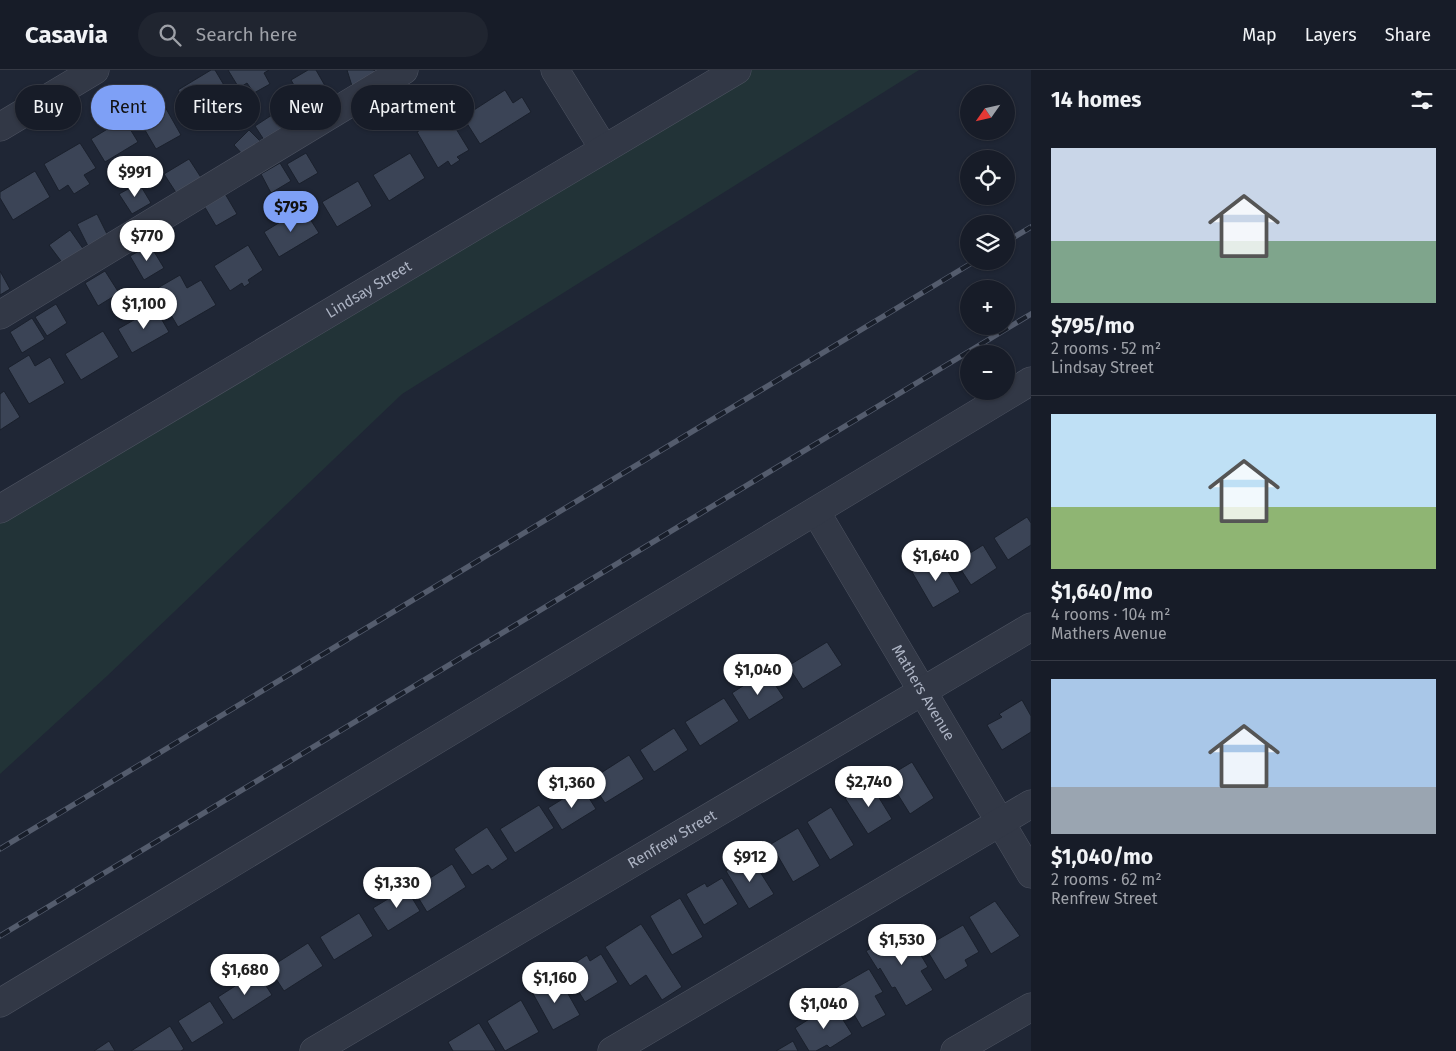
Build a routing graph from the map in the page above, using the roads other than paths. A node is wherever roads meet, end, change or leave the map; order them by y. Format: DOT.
graph roads {
  1 [pos="96,70"];
  2 [pos="404,70"];
  3 [pos="555,70"];
  4 [pos="737,70"];
  5 [pos="0,127"];
  6 [pos="604,149"];
  7 [pos="0,315"];
  8 [pos="1031,382"];
  9 [pos="0,509"];
  10 [pos="816,512"];
  11 [pos="1031,627"];
  12 [pos="922,692"];
  13 [pos="1031,804"];
  14 [pos="1000,822"];
  15 [pos="1031,874"];
  16 [pos="0,1003"];
  17 [pos="1031,1007"];
  18 [pos="314,1051"];
  19 [pos="612,1051"];
  20 [pos="957,1051"];
  1 -- 5 [label="street"];
  2 -- 7 [label="street"];
  3 -- 6 [label="street"];
  4 -- 6 [label="street, Lindsay Street"];
  6 -- 9 [label="street, Lindsay Street"];
  8 -- 10 [label="street"];
  10 -- 12 [label="street, Mathers Avenue"];
  10 -- 16 [label="street"];
  11 -- 12 [label="street, Renfrew Street"];
  12 -- 14 [label="street, Mathers Avenue"];
  12 -- 18 [label="street, Renfrew Street"];
  13 -- 14 [label="street"];
  14 -- 15 [label="street, Mathers Avenue"];
  14 -- 19 [label="street"];
  17 -- 20 [label="street"];
}
